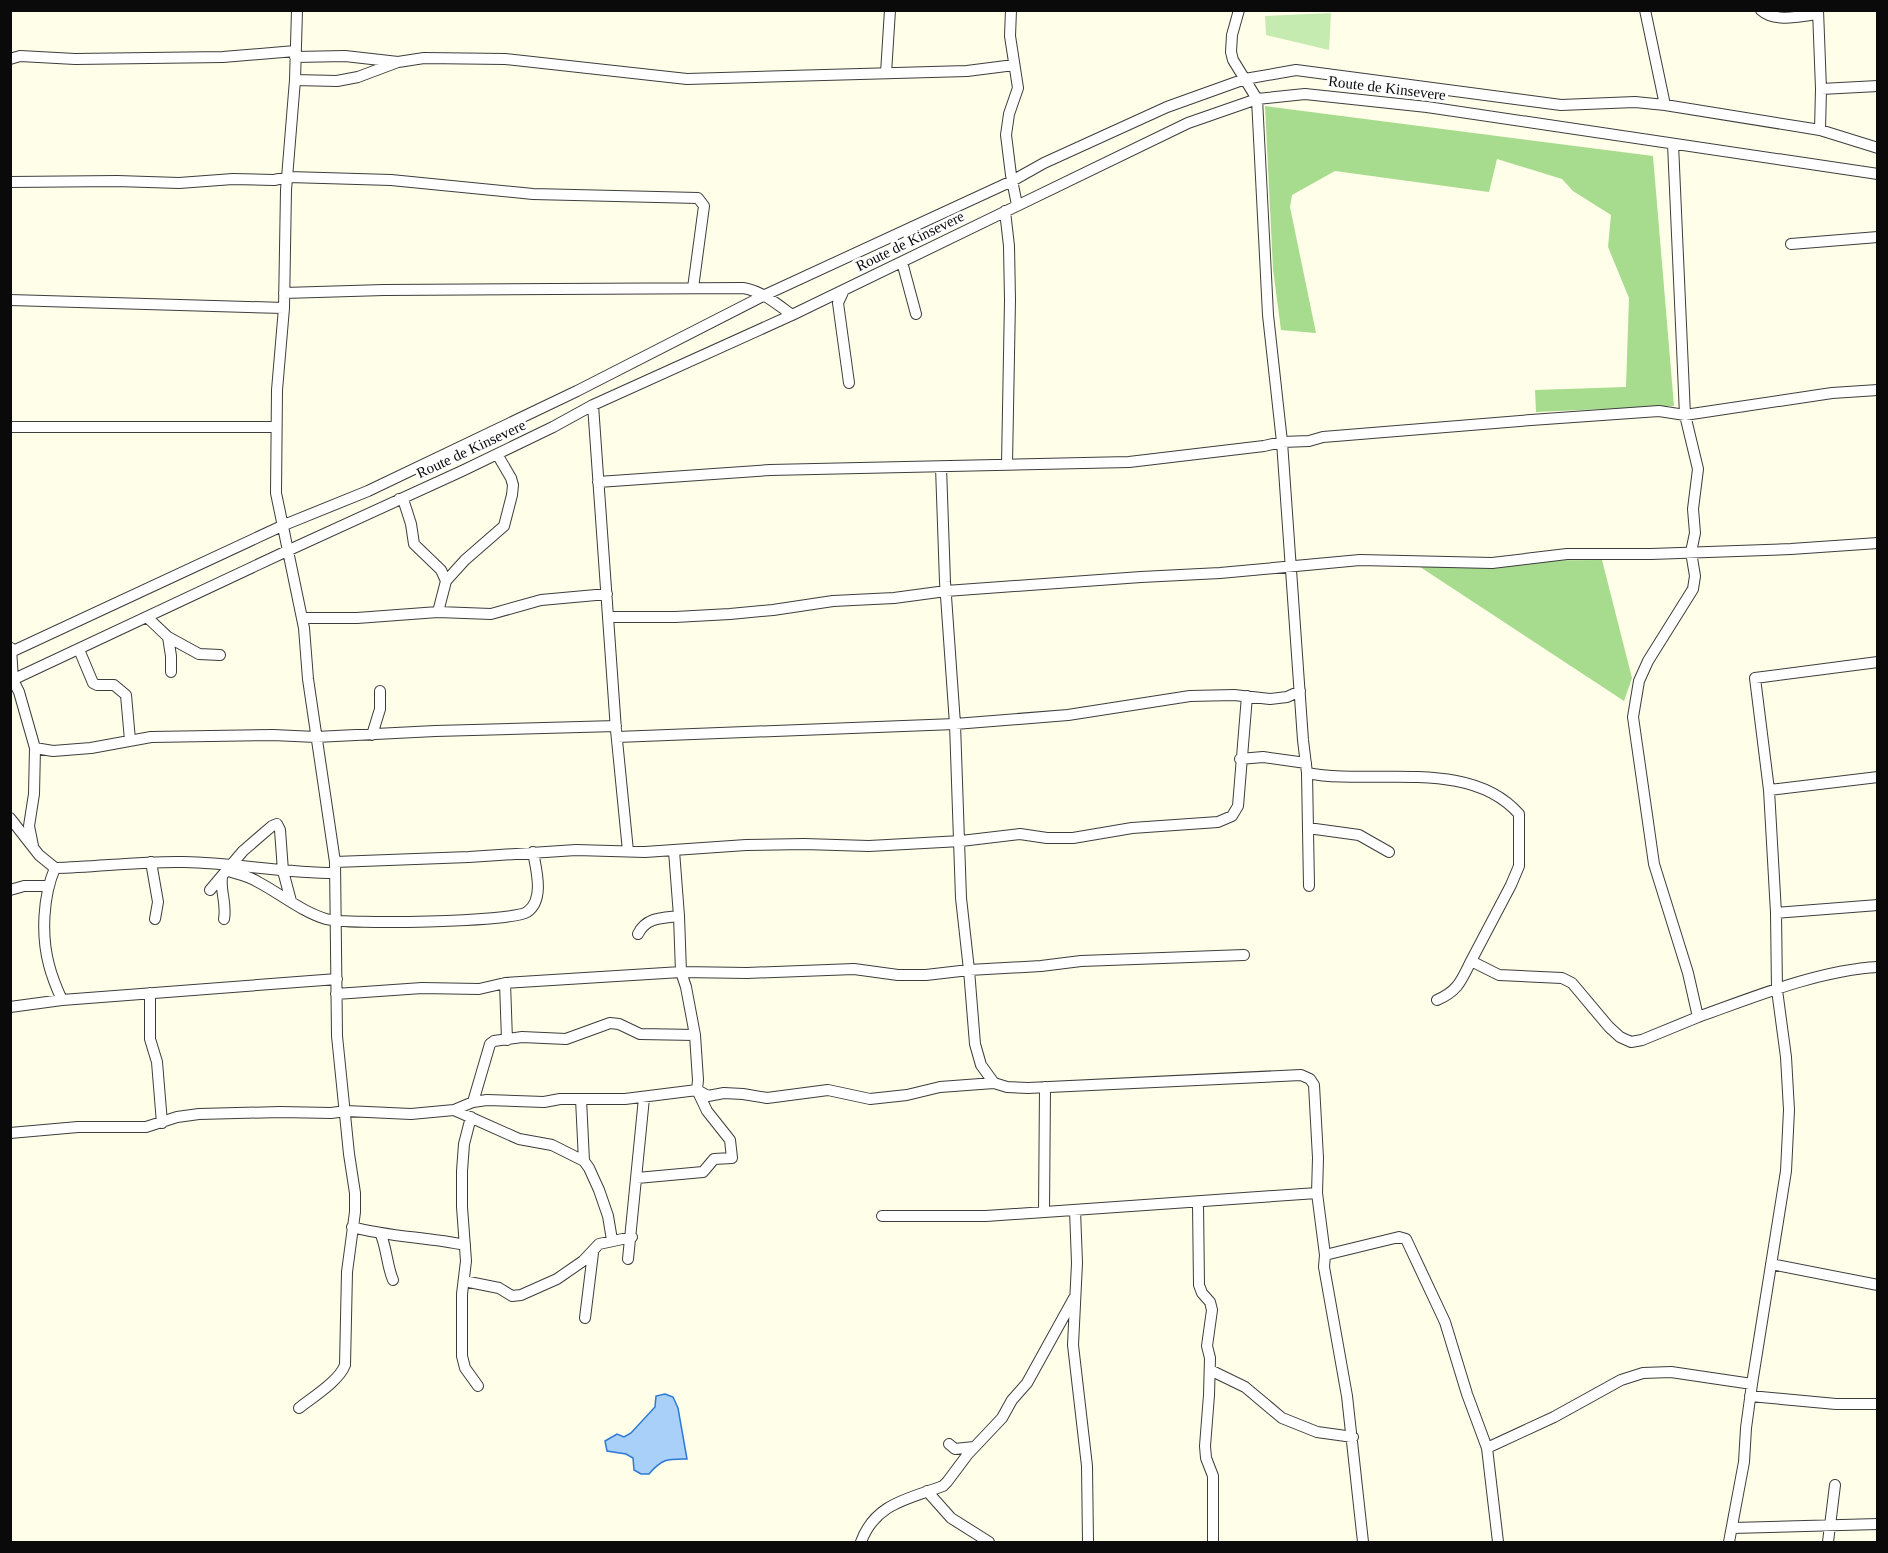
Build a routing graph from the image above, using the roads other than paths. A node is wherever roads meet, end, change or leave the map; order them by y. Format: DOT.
graph roads {
  1 [pos="297,10"];
  2 [pos="890,10"];
  3 [pos="1011,10"];
  4 [pos="1239,10"];
  5 [pos="1645,10"];
  6 [pos="1761,10"];
  7 [pos="1818,12"];
  8 [pos="295,54"];
  9 [pos="10,59"];
  10 [pos="398,62"];
  11 [pos="1014,64"];
  12 [pos="886,73"];
  13 [pos="1245,79"];
  14 [pos="295,80"];
  15 [pos="1878,86"];
  16 [pos="1821,89"];
  17 [pos="1257,99"];
  18 [pos="1665,105"];
  19 [pos="1820,130"];
  20 [pos="1673,144"];
  21 [pos="1878,148"];
  22 [pos="1878,174"];
  23 [pos="289,177"];
  24 [pos="1012,181"];
  25 [pos="10,182"];
  26 [pos="1017,205"];
  27 [pos="1005,211"];
  28 [pos="1878,237"];
  29 [pos="1791,244"];
  30 [pos="902,262"];
  31 [pos="693,288"];
  32 [pos="844,290"];
  33 [pos="284,293"];
  34 [pos="765,295"];
  35 [pos="10,300"];
  36 [pos="284,308"];
  37 [pos="916,314"];
  38 [pos="792,315"];
  39 [pos="849,383"];
  40 [pos="1878,390"];
  41 [pos="593,405"];
  42 [pos="1685,415"];
  43 [pos="10,426"];
  44 [pos="276,427"];
  45 [pos="1282,442"];
  46 [pos="497,454"];
  47 [pos="1007,464"];
  48 [pos="941,467"];
  49 [pos="598,482"];
  50 [pos="399,499"];
  51 [pos="284,525"];
  52 [pos="1878,543"];
  53 [pos="286,551"];
  54 [pos="1691,552"];
  55 [pos="1290,566"];
  56 [pos="446,581"];
  57 [pos="946,591"];
  58 [pos="607,594"];
  59 [pos="438,612"];
  60 [pos="608,616"];
  61 [pos="148,618"];
  62 [pos="302,618"];
  63 [pos="168,637"];
  64 [pos="11,650"];
  65 [pos="78,651"];
  66 [pos="220,655"];
  67 [pos="1878,662"];
  68 [pos="171,672"];
  69 [pos="12,681"];
  70 [pos="380,691"];
  71 [pos="1300,691"];
  72 [pos="1247,696"];
  73 [pos="956,724"];
  74 [pos="616,732"];
  75 [pos="372,735"];
  76 [pos="316,737"];
  77 [pos="130,740"];
  78 [pos="35,748"];
  79 [pos="1240,759"];
  80 [pos="1306,768"];
  81 [pos="1878,777"];
  82 [pos="1769,790"];
  83 [pos="12,822"];
  84 [pos="1308,828"];
  85 [pos="961,842"];
  86 [pos="33,847"];
  87 [pos="628,851"];
  88 [pos="674,851"];
  89 [pos="533,852"];
  90 [pos="1389,852"];
  91 [pos="151,862"];
  92 [pos="335,867"];
  93 [pos="55,868"];
  94 [pos="228,871"];
  95 [pos="283,871"];
  96 [pos="49,885"];
  97 [pos="1309,886"];
  98 [pos="10,890"];
  99 [pos="210,890"];
  100 [pos="291,901"];
  101 [pos="1878,904"];
  102 [pos="1776,913"];
  103 [pos="679,916"];
  104 [pos="155,919"];
  105 [pos="224,919"];
  106 [pos="336,921"];
  107 [pos="638,934"];
  108 [pos="1244,955"];
  109 [pos="1471,961"];
  110 [pos="1878,968"];
  111 [pos="969,970"];
  112 [pos="681,972"];
  113 [pos="337,980"];
  114 [pos="504,983"];
  115 [pos="1777,990"];
  116 [pos="150,993"];
  117 [pos="336,994"];
  118 [pos="62,1000"];
  119 [pos="1437,1000"];
  120 [pos="10,1006"];
  121 [pos="1698,1017"];
  122 [pos="695,1035"];
  123 [pos="507,1040"];
  124 [pos="993,1083"];
  125 [pos="1045,1087"];
  126 [pos="697,1090"];
  127 [pos="581,1098"];
  128 [pos="644,1098"];
  129 [pos="473,1102"];
  130 [pos="454,1110"];
  131 [pos="346,1111"];
  132 [pos="471,1118"];
  133 [pos="162,1123"];
  134 [pos="10,1133"];
  135 [pos="584,1161"];
  136 [pos="637,1178"];
  137 [pos="1317,1193"];
  138 [pos="1198,1203"];
  139 [pos="1075,1210"];
  140 [pos="1044,1212"];
  141 [pos="882,1216"];
  142 [pos="352,1227"];
  143 [pos="381,1234"];
  144 [pos="632,1237"];
  145 [pos="612,1240"];
  146 [pos="465,1245"];
  147 [pos="593,1253"];
  148 [pos="1325,1255"];
  149 [pos="628,1259"];
  150 [pos="1771,1264"];
  151 [pos="393,1280"];
  152 [pos="464,1281"];
  153 [pos="1878,1285"];
  154 [pos="1074,1298"];
  155 [pos="585,1318"];
  156 [pos="1210,1370"];
  157 [pos="478,1386"];
  158 [pos="1751,1390"];
  159 [pos="1878,1404"];
  160 [pos="299,1408"];
  161 [pos="1353,1437"];
  162 [pos="949,1444"];
  163 [pos="974,1447"];
  164 [pos="1487,1448"];
  165 [pos="1834,1485"];
  166 [pos="927,1491"];
  167 [pos="1878,1524"];
  168 [pos="1830,1525"];
  169 [pos="1732,1528"];
  170 [pos="861,1542"];
  171 [pos="989,1542"];
  172 [pos="1088,1542"];
  173 [pos="1213,1542"];
  174 [pos="1363,1542"];
  175 [pos="1498,1542"];
  176 [pos="1729,1542"];
  177 [pos="1828,1542"];
  1 -- 8 [label="street"];
  2 -- 12 [label="street"];
  3 -- 11 [label="street"];
  4 -- 13 [label="street"];
  5 -- 18 [label="street"];
  6 -- 7 [label="street"];
  7 -- 16 [label="street"];
  8 -- 9 [label="street"];
  8 -- 10 [label="street"];
  8 -- 14 [label="street"];
  10 -- 12 [label="street"];
  10 -- 14 [label="street"];
  11 -- 12 [label="street"];
  11 -- 24 [label="street"];
  13 -- 17 [label="street"];
  13 -- 18 [label="street"];
  13 -- 24 [label="street"];
  14 -- 23 [label="street"];
  15 -- 16 [label="street"];
  16 -- 19 [label="street"];
  17 -- 20 [label="street, Route de Kinsevere"];
  17 -- 26 [label="street, Route de Kinsevere"];
  17 -- 45 [label="street"];
  18 -- 19 [label="street"];
  19 -- 21 [label="street"];
  20 -- 22 [label="street, Route de Kinsevere"];
  20 -- 42 [label="street"];
  23 -- 25 [label="street"];
  23 -- 31 [label="street"];
  23 -- 33 [label="street"];
  24 -- 26 [label="street"];
  24 -- 34 [label="street"];
  26 -- 27 [label="street, Route de Kinsevere"];
  27 -- 30 [label="street, Route de Kinsevere"];
  27 -- 47 [label="street"];
  28 -- 29 [label="street"];
  30 -- 32 [label="street, Route de Kinsevere"];
  30 -- 37 [label="street"];
  31 -- 33 [label="street"];
  31 -- 34 [label="street"];
  32 -- 38 [label="street, Route de Kinsevere"];
  32 -- 39 [label="street"];
  33 -- 36 [label="street"];
  34 -- 38 [label="street"];
  34 -- 51 [label="street"];
  35 -- 36 [label="street"];
  36 -- 44 [label="street"];
  38 -- 41 [label="street, Route de Kinsevere"];
  40 -- 42 [label="street"];
  41 -- 46 [label="street, Route de Kinsevere"];
  41 -- 49 [label="street"];
  42 -- 45 [label="street"];
  42 -- 54 [label="street"];
  43 -- 44 [label="street"];
  44 -- 51 [label="street"];
  45 -- 47 [label="street"];
  45 -- 55 [label="street"];
  46 -- 50 [label="street, Route de Kinsevere"];
  46 -- 56 [label="street"];
  47 -- 48 [label="street"];
  48 -- 49 [label="street"];
  48 -- 57 [label="street"];
  49 -- 58 [label="street"];
  50 -- 53 [label="street, Route de Kinsevere"];
  50 -- 56 [label="street"];
  51 -- 53 [label="street"];
  51 -- 64 [label="street"];
  52 -- 54 [label="street"];
  53 -- 61 [label="street, Route de Kinsevere"];
  53 -- 62 [label="street"];
  54 -- 55 [label="street"];
  54 -- 121 [label="street"];
  55 -- 57 [label="street"];
  55 -- 71 [label="street"];
  56 -- 59 [label="street"];
  57 -- 60 [label="street"];
  57 -- 73 [label="street"];
  58 -- 59 [label="street"];
  58 -- 60 [label="street"];
  59 -- 62 [label="street"];
  60 -- 74 [label="street"];
  61 -- 63 [label="street"];
  61 -- 65 [label="street, Route de Kinsevere"];
  62 -- 76 [label="street"];
  63 -- 66 [label="street"];
  63 -- 68 [label="street"];
  64 -- 69 [label="street"];
  65 -- 69 [label="street, Route de Kinsevere"];
  65 -- 77 [label="street"];
  67 -- 82 [label="street"];
  69 -- 78 [label="street"];
  70 -- 75 [label="street"];
  71 -- 72 [label="street"];
  71 -- 80 [label="street"];
  72 -- 73 [label="street"];
  72 -- 79 [label="street"];
  73 -- 74 [label="street"];
  73 -- 85 [label="street"];
  74 -- 75 [label="street"];
  74 -- 87 [label="street"];
  75 -- 76 [label="street"];
  76 -- 77 [label="street"];
  76 -- 92 [label="street"];
  77 -- 78 [label="street"];
  78 -- 86 [label="street"];
  79 -- 80 [label="street"];
  79 -- 85 [label="street"];
  80 -- 84 [label="street"];
  80 -- 109 [label="street"];
  81 -- 82 [label="street"];
  82 -- 102 [label="street"];
  83 -- 86 [label="street"];
  84 -- 90 [label="street"];
  84 -- 97 [label="street"];
  85 -- 88 [label="street"];
  85 -- 111 [label="street"];
  86 -- 93 [label="street"];
  87 -- 88 [label="street"];
  87 -- 89 [label="street"];
  88 -- 103 [label="street"];
  89 -- 92 [label="street"];
  89 -- 106 [label="street"];
  91 -- 93 [label="street"];
  91 -- 94 [label="street"];
  91 -- 104 [label="street"];
  92 -- 95 [label="street"];
  92 -- 106 [label="street"];
  93 -- 96 [label="street"];
  94 -- 95 [label="street"];
  94 -- 95 [label="street"];
  94 -- 99 [label="street"];
  94 -- 100 [label="street"];
  94 -- 105 [label="street"];
  95 -- 100 [label="street"];
  96 -- 98 [label="street"];
  96 -- 118 [label="street"];
  100 -- 106 [label="street"];
  101 -- 102 [label="street"];
  102 -- 115 [label="street"];
  103 -- 107 [label="street"];
  103 -- 112 [label="street"];
  106 -- 113 [label="street"];
  108 -- 111 [label="street"];
  109 -- 119 [label="street"];
  109 -- 121 [label="street"];
  110 -- 115 [label="street"];
  111 -- 112 [label="street"];
  111 -- 124 [label="street"];
  112 -- 114 [label="street"];
  112 -- 122 [label="street"];
  113 -- 116 [label="street"];
  113 -- 117 [label="street"];
  114 -- 117 [label="street"];
  114 -- 123 [label="street"];
  115 -- 121 [label="street"];
  115 -- 150 [label="street"];
  116 -- 118 [label="street"];
  116 -- 133 [label="street"];
  117 -- 131 [label="street"];
  118 -- 120 [label="street"];
  122 -- 123 [label="street"];
  122 -- 126 [label="street"];
  123 -- 129 [label="street"];
  124 -- 125 [label="street"];
  124 -- 126 [label="street"];
  125 -- 137 [label="street"];
  125 -- 140 [label="street"];
  126 -- 128 [label="street"];
  126 -- 136 [label="street"];
  127 -- 128 [label="street"];
  127 -- 129 [label="street"];
  127 -- 135 [label="street"];
  128 -- 136 [label="street"];
  129 -- 130 [label="street"];
  130 -- 131 [label="street"];
  130 -- 132 [label="street"];
  131 -- 133 [label="street"];
  131 -- 142 [label="street"];
  132 -- 135 [label="street"];
  132 -- 146 [label="street"];
  133 -- 134 [label="street"];
  135 -- 145 [label="street"];
  136 -- 144 [label="street"];
  137 -- 138 [label="street"];
  137 -- 148 [label="street"];
  138 -- 139 [label="street"];
  138 -- 156 [label="street"];
  139 -- 140 [label="street"];
  139 -- 154 [label="street"];
  140 -- 141 [label="street"];
  142 -- 143 [label="street"];
  142 -- 160 [label="street"];
  143 -- 146 [label="street"];
  143 -- 151 [label="street"];
  144 -- 145 [label="street"];
  144 -- 149 [label="street"];
  145 -- 147 [label="street"];
  146 -- 152 [label="street"];
  147 -- 152 [label="street"];
  147 -- 155 [label="street"];
  148 -- 161 [label="street"];
  148 -- 164 [label="street"];
  150 -- 153 [label="street"];
  150 -- 158 [label="street"];
  152 -- 157 [label="street"];
  154 -- 163 [label="street"];
  154 -- 172 [label="street"];
  156 -- 161 [label="street"];
  156 -- 173 [label="street"];
  158 -- 159 [label="street"];
  158 -- 164 [label="street"];
  158 -- 169 [label="street"];
  161 -- 174 [label="street"];
  162 -- 163 [label="street"];
  163 -- 166 [label="street"];
  164 -- 175 [label="street"];
  165 -- 168 [label="street"];
  166 -- 170 [label="street"];
  166 -- 171 [label="street"];
  167 -- 168 [label="street"];
  168 -- 169 [label="street"];
  168 -- 177 [label="street"];
  169 -- 176 [label="street"];
}
